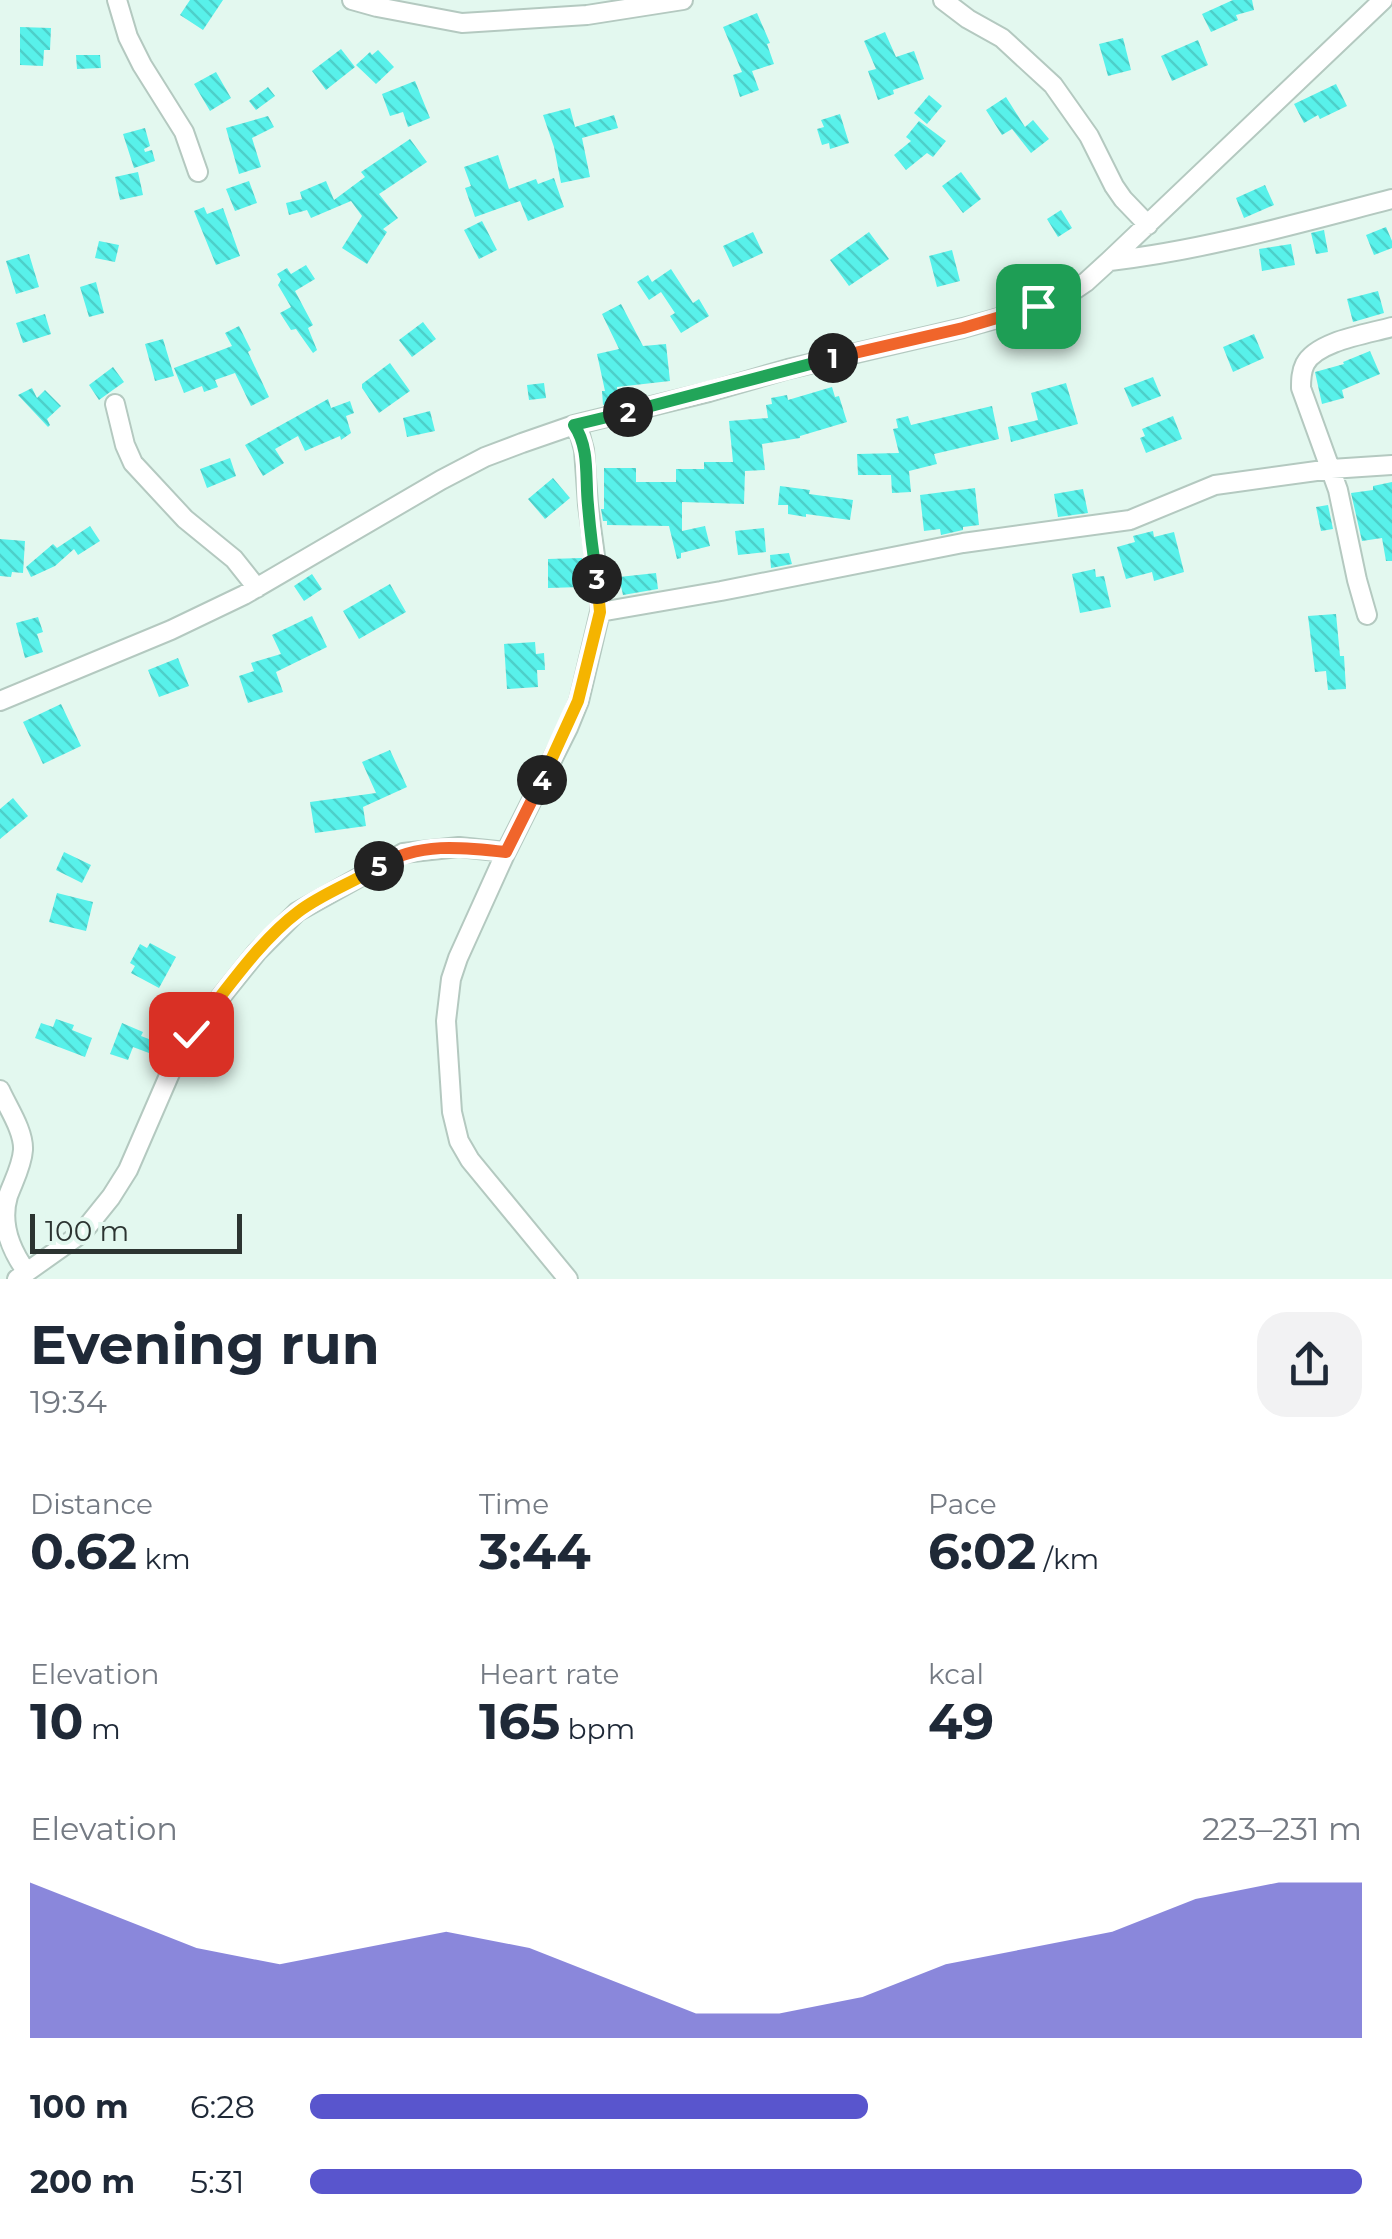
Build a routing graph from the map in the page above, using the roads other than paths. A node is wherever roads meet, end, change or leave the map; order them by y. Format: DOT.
graph roads {
  1 [pos="118,0"];
  2 [pos="352,0"];
  3 [pos="684,0"];
  4 [pos="944,0"];
  5 [pos="1383,0"];
  6 [pos="645,3"];
  7 [pos="198,172"];
  8 [pos="1392,198"];
  9 [pos="1148,225"];
  10 [pos="1109,262"];
  11 [pos="1392,327"];
  12 [pos="115,404"];
  13 [pos="574,425"];
  14 [pos="1392,465"];
  15 [pos="1331,470"];
  16 [pos="256,588"];
  17 [pos="600,612"];
  18 [pos="1368,615"];
  19 [pos="0,701"];
  20 [pos="506,852"];
  21 [pos="0,1090"];
  22 [pos="22,1275"];
  23 [pos="568,1279"];
  1 -- 7 [label="street"];
  2 -- 6 [label="street"];
  3 -- 6 [label="street"];
  4 -- 9 [label="street"];
  5 -- 9 [label="street"];
  8 -- 10 [label="street"];
  9 -- 10 [label="street"];
  10 -- 13 [label="street"];
  11 -- 15 [label="street"];
  12 -- 16 [label="street"];
  13 -- 16 [label="street"];
  13 -- 17 [label="street"];
  14 -- 15 [label="street"];
  15 -- 17 [label="street"];
  15 -- 18 [label="street"];
  16 -- 19 [label="street"];
  17 -- 20 [label="street"];
  20 -- 22 [label="street"];
  20 -- 23 [label="street"];
  21 -- 22 [label="street"];
}
